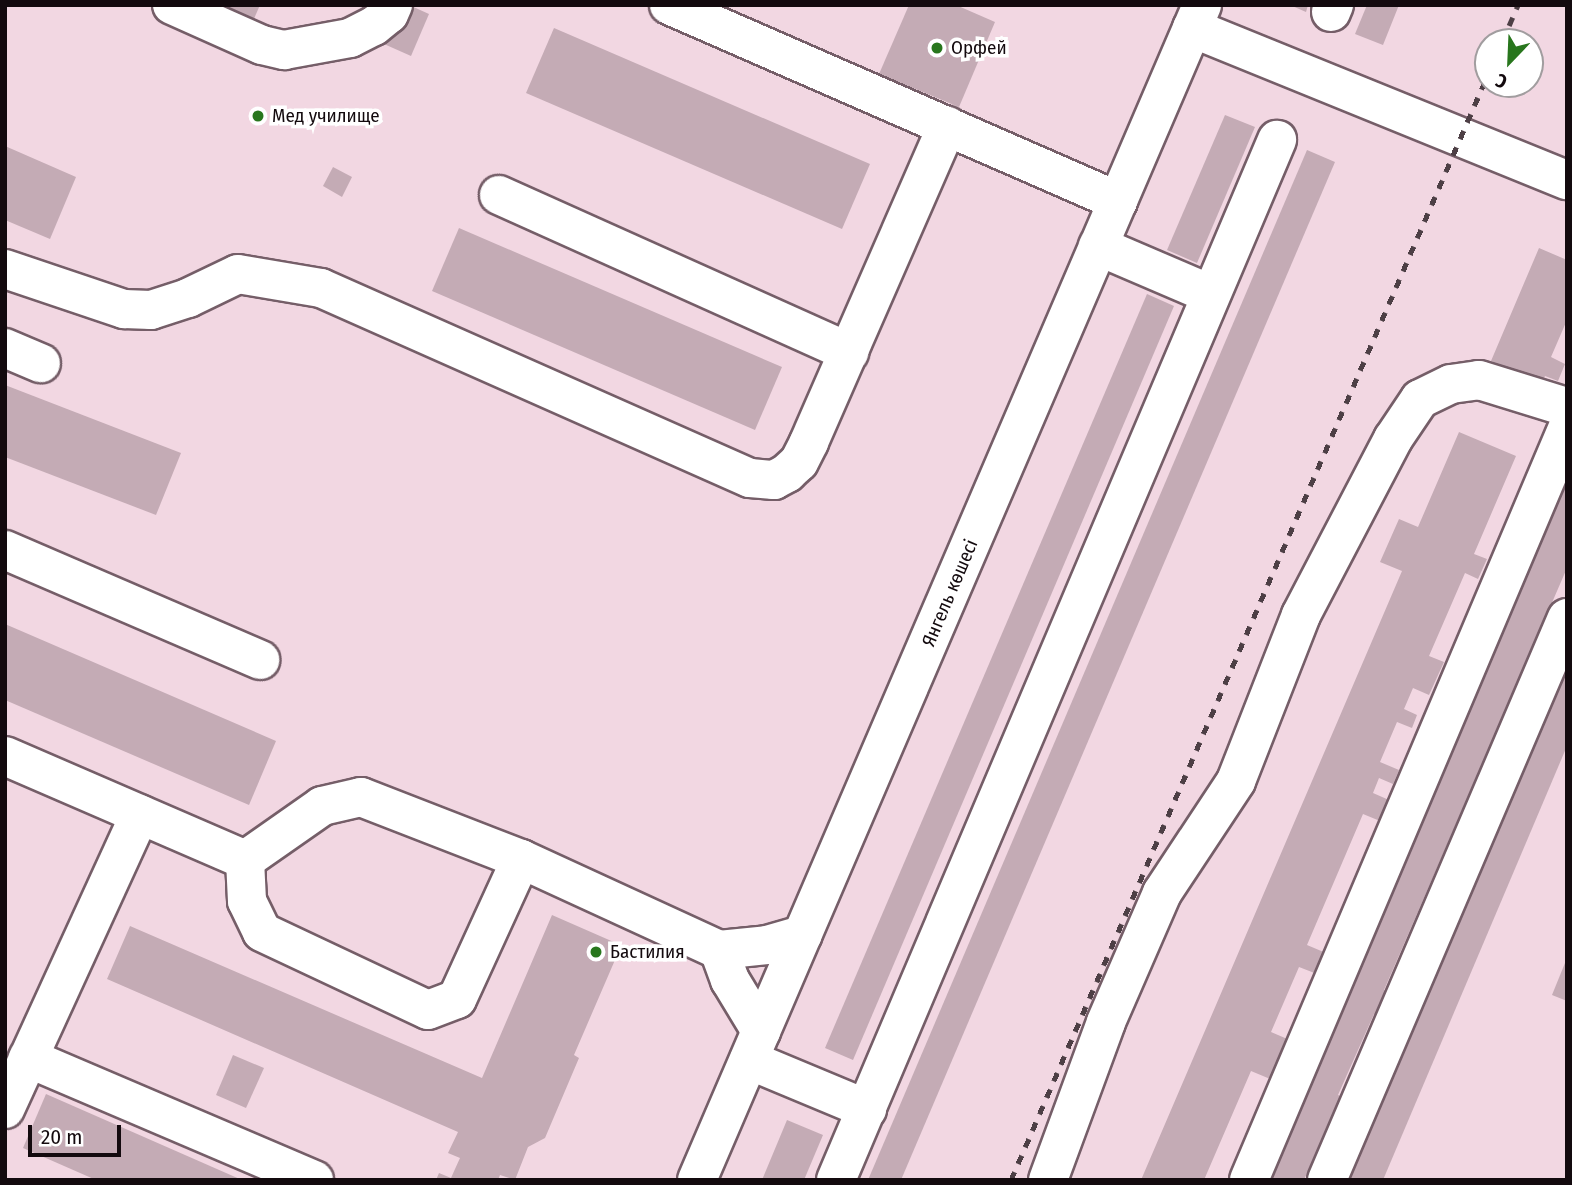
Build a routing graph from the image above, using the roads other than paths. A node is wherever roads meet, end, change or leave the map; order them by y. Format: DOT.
graph roads {
  1 [pos="172,5"];
  2 [pos="393,5"];
  3 [pos="669,5"];
  4 [pos="1197,16"];
  5 [pos="947,126"];
  6 [pos="1277,140"];
  7 [pos="1567,180"];
  8 [pos="499,195"];
  9 [pos="1118,201"];
  10 [pos="1098,246"];
  11 [pos="5,269"];
  12 [pos="1210,294"];
  13 [pos="5,348"];
  14 [pos="849,352"];
  15 [pos="41,363"];
  16 [pos="1567,407"];
  17 [pos="1567,429"];
  18 [pos="5,550"];
  19 [pos="1567,618"];
  20 [pos="260,660"];
  21 [pos="5,756"];
  22 [pos="140,814"];
  23 [pos="520,859"];
  24 [pos="245,860"];
  25 [pos="803,935"];
  26 [pos="719,950"];
  27 [pos="755,1046"];
  28 [pos="28,1058"];
  29 [pos="5,1109"];
  30 [pos="867,1109"];
  31 [pos="314,1180"];
  32 [pos="697,1180"];
  33 [pos="836,1180"];
  34 [pos="1048,1180"];
  35 [pos="1249,1180"];
  36 [pos="1327,1180"];
  1 -- 2 [label="street"];
  3 -- 5 [label="street"];
  4 -- 7 [label="street"];
  4 -- 9 [label="street, Янгель көшесі"];
  5 -- 9 [label="street"];
  5 -- 14 [label="street"];
  6 -- 12 [label="street"];
  8 -- 14 [label="street"];
  9 -- 10 [label="street, Янгель көшесі"];
  10 -- 12 [label="street"];
  10 -- 25 [label="street, Янгель көшесі"];
  11 -- 14 [label="street"];
  12 -- 30 [label="street"];
  13 -- 15 [label="street"];
  16 -- 34 [label="street"];
  17 -- 35 [label="street"];
  18 -- 20 [label="street"];
  19 -- 36 [label="street"];
  21 -- 22 [label="street"];
  22 -- 24 [label="street"];
  22 -- 28 [label="street"];
  23 -- 24 [label="street"];
  23 -- 24 [label="street"];
  23 -- 26 [label="street"];
  25 -- 26 [label="street"];
  25 -- 27 [label="street, Янгель көшесі"];
  26 -- 27 [label="street"];
  27 -- 30 [label="street"];
  27 -- 32 [label="street, Янгель көшесі"];
  28 -- 29 [label="street"];
  28 -- 31 [label="street"];
  30 -- 33 [label="street"];
}
